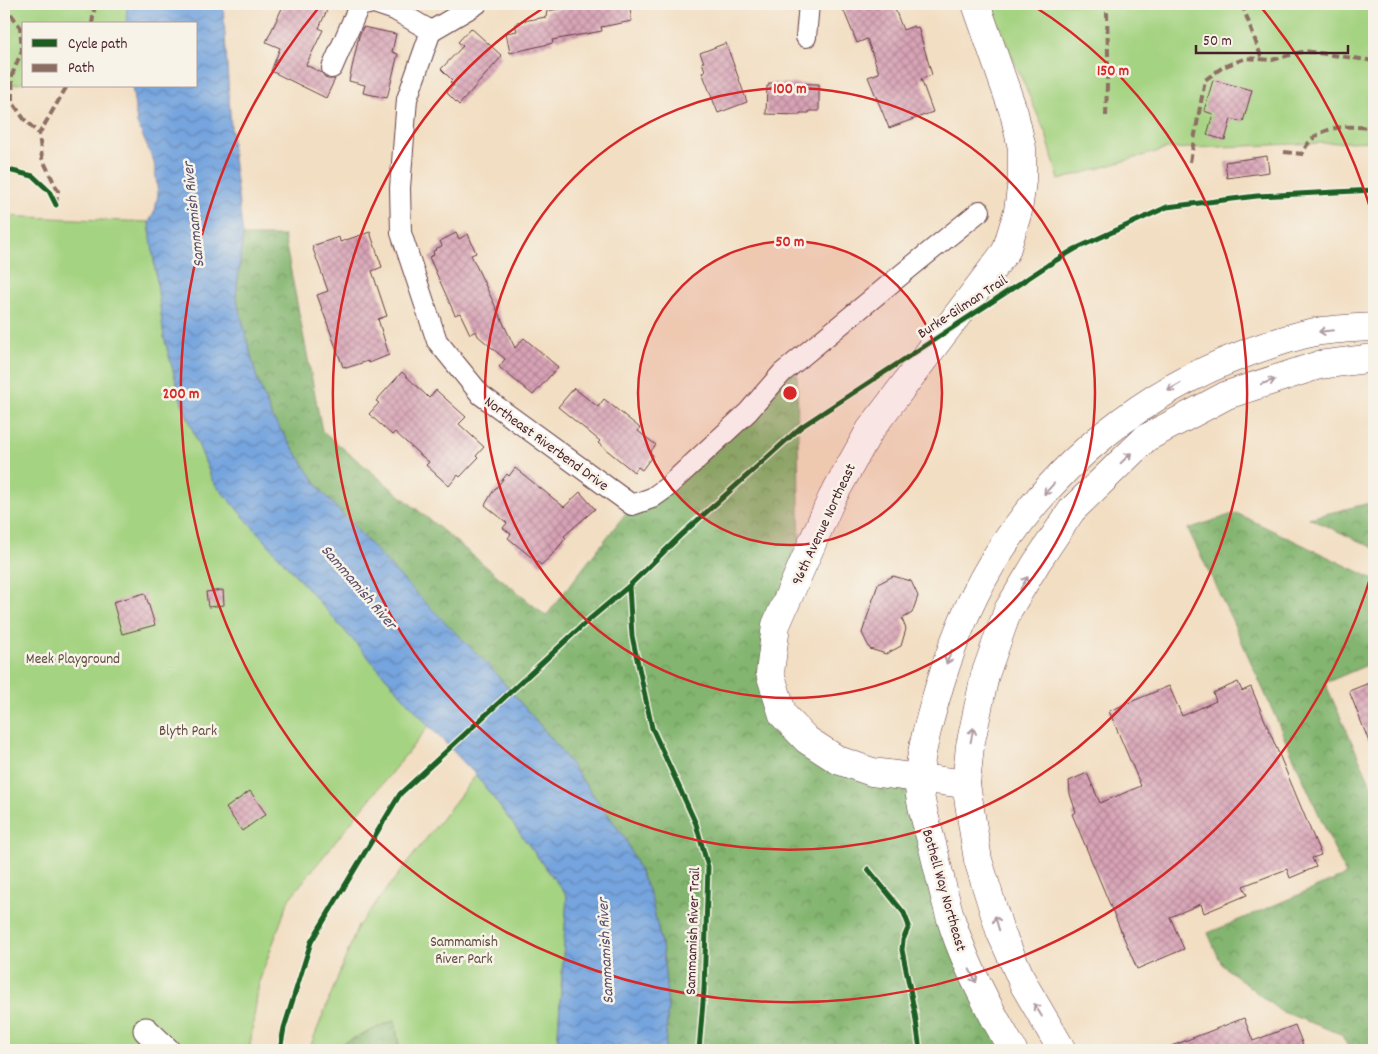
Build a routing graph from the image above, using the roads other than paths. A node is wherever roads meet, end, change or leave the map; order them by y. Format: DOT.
graph roads {
  1 [pos="369,4"];
  2 [pos="377,4"];
  3 [pos="478,4"];
  4 [pos="809,4"];
  5 [pos="976,4"];
  6 [pos="431,31"];
  7 [pos="806,37"];
  8 [pos="332,68"];
  9 [pos="980,212"];
  10 [pos="1374,327"];
  11 [pos="1374,358"];
  12 [pos="918,778"];
  13 [pos="966,784"];
  14 [pos="146,1030"];
  15 [pos="167,1050"];
  16 [pos="1013,1050"];
  17 [pos="1062,1050"];
  1 -- 8 [label="street"];
  2 -- 6 [label="street"];
  3 -- 6 [label="street"];
  4 -- 7 [label="street"];
  5 -- 12 [label="main road, 96th Avenue Northeast"];
  6 -- 9 [label="street, Northeast Riverbend Drive"];
  10 -- 12 [label="main road, one-way"];
  13 -- 11 [label="main road, one-way"];
  12 -- 13 [label="main road, 96th Avenue Northeast"];
  12 -- 16 [label="main road, Bothell Way Northeast, one-way"];
  17 -- 13 [label="main road, one-way"];
  14 -- 15 [label="street"];
}
